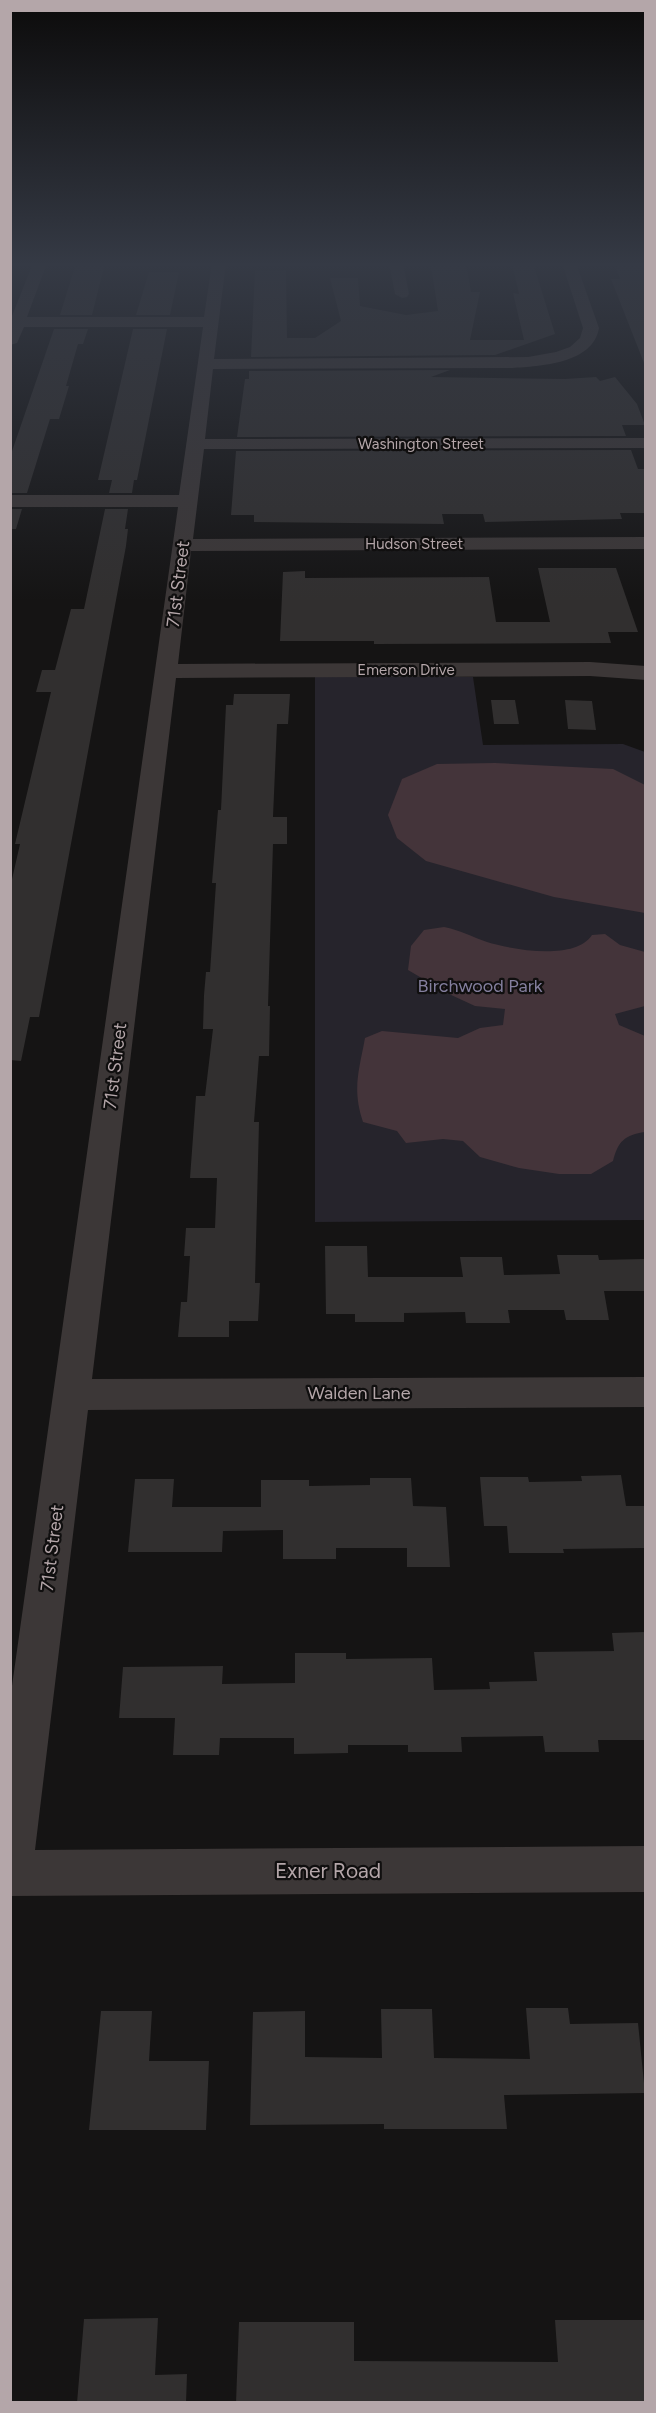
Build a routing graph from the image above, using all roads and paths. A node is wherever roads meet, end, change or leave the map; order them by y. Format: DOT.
graph roads {
  1 [pos="205,376"];
  2 [pos="645,443"];
  3 [pos="196,444"];
  4 [pos="10,501"];
  5 [pos="189,501"];
  6 [pos="645,543"];
  7 [pos="183,545"];
  8 [pos="167,671"];
  9 [pos="645,673"];
  10 [pos="645,1392"];
  11 [pos="72,1395"];
  12 [pos="645,1869"];
  13 [pos="10,1871"];
  1 -- 3 [label="street, 71st Street"];
  2 -- 3 [label="street, Washington Street"];
  3 -- 5 [label="street, 71st Street"];
  4 -- 5 [label="street"];
  5 -- 7 [label="street, 71st Street"];
  6 -- 7 [label="street, Hudson Street"];
  7 -- 8 [label="street, 71st Street"];
  8 -- 9 [label="street, Emerson Drive"];
  8 -- 11 [label="street, 71st Street"];
  10 -- 11 [label="street, Walden Lane"];
  11 -- 13 [label="street, 71st Street"];
  12 -- 13 [label="street, Exner Road"];
}
